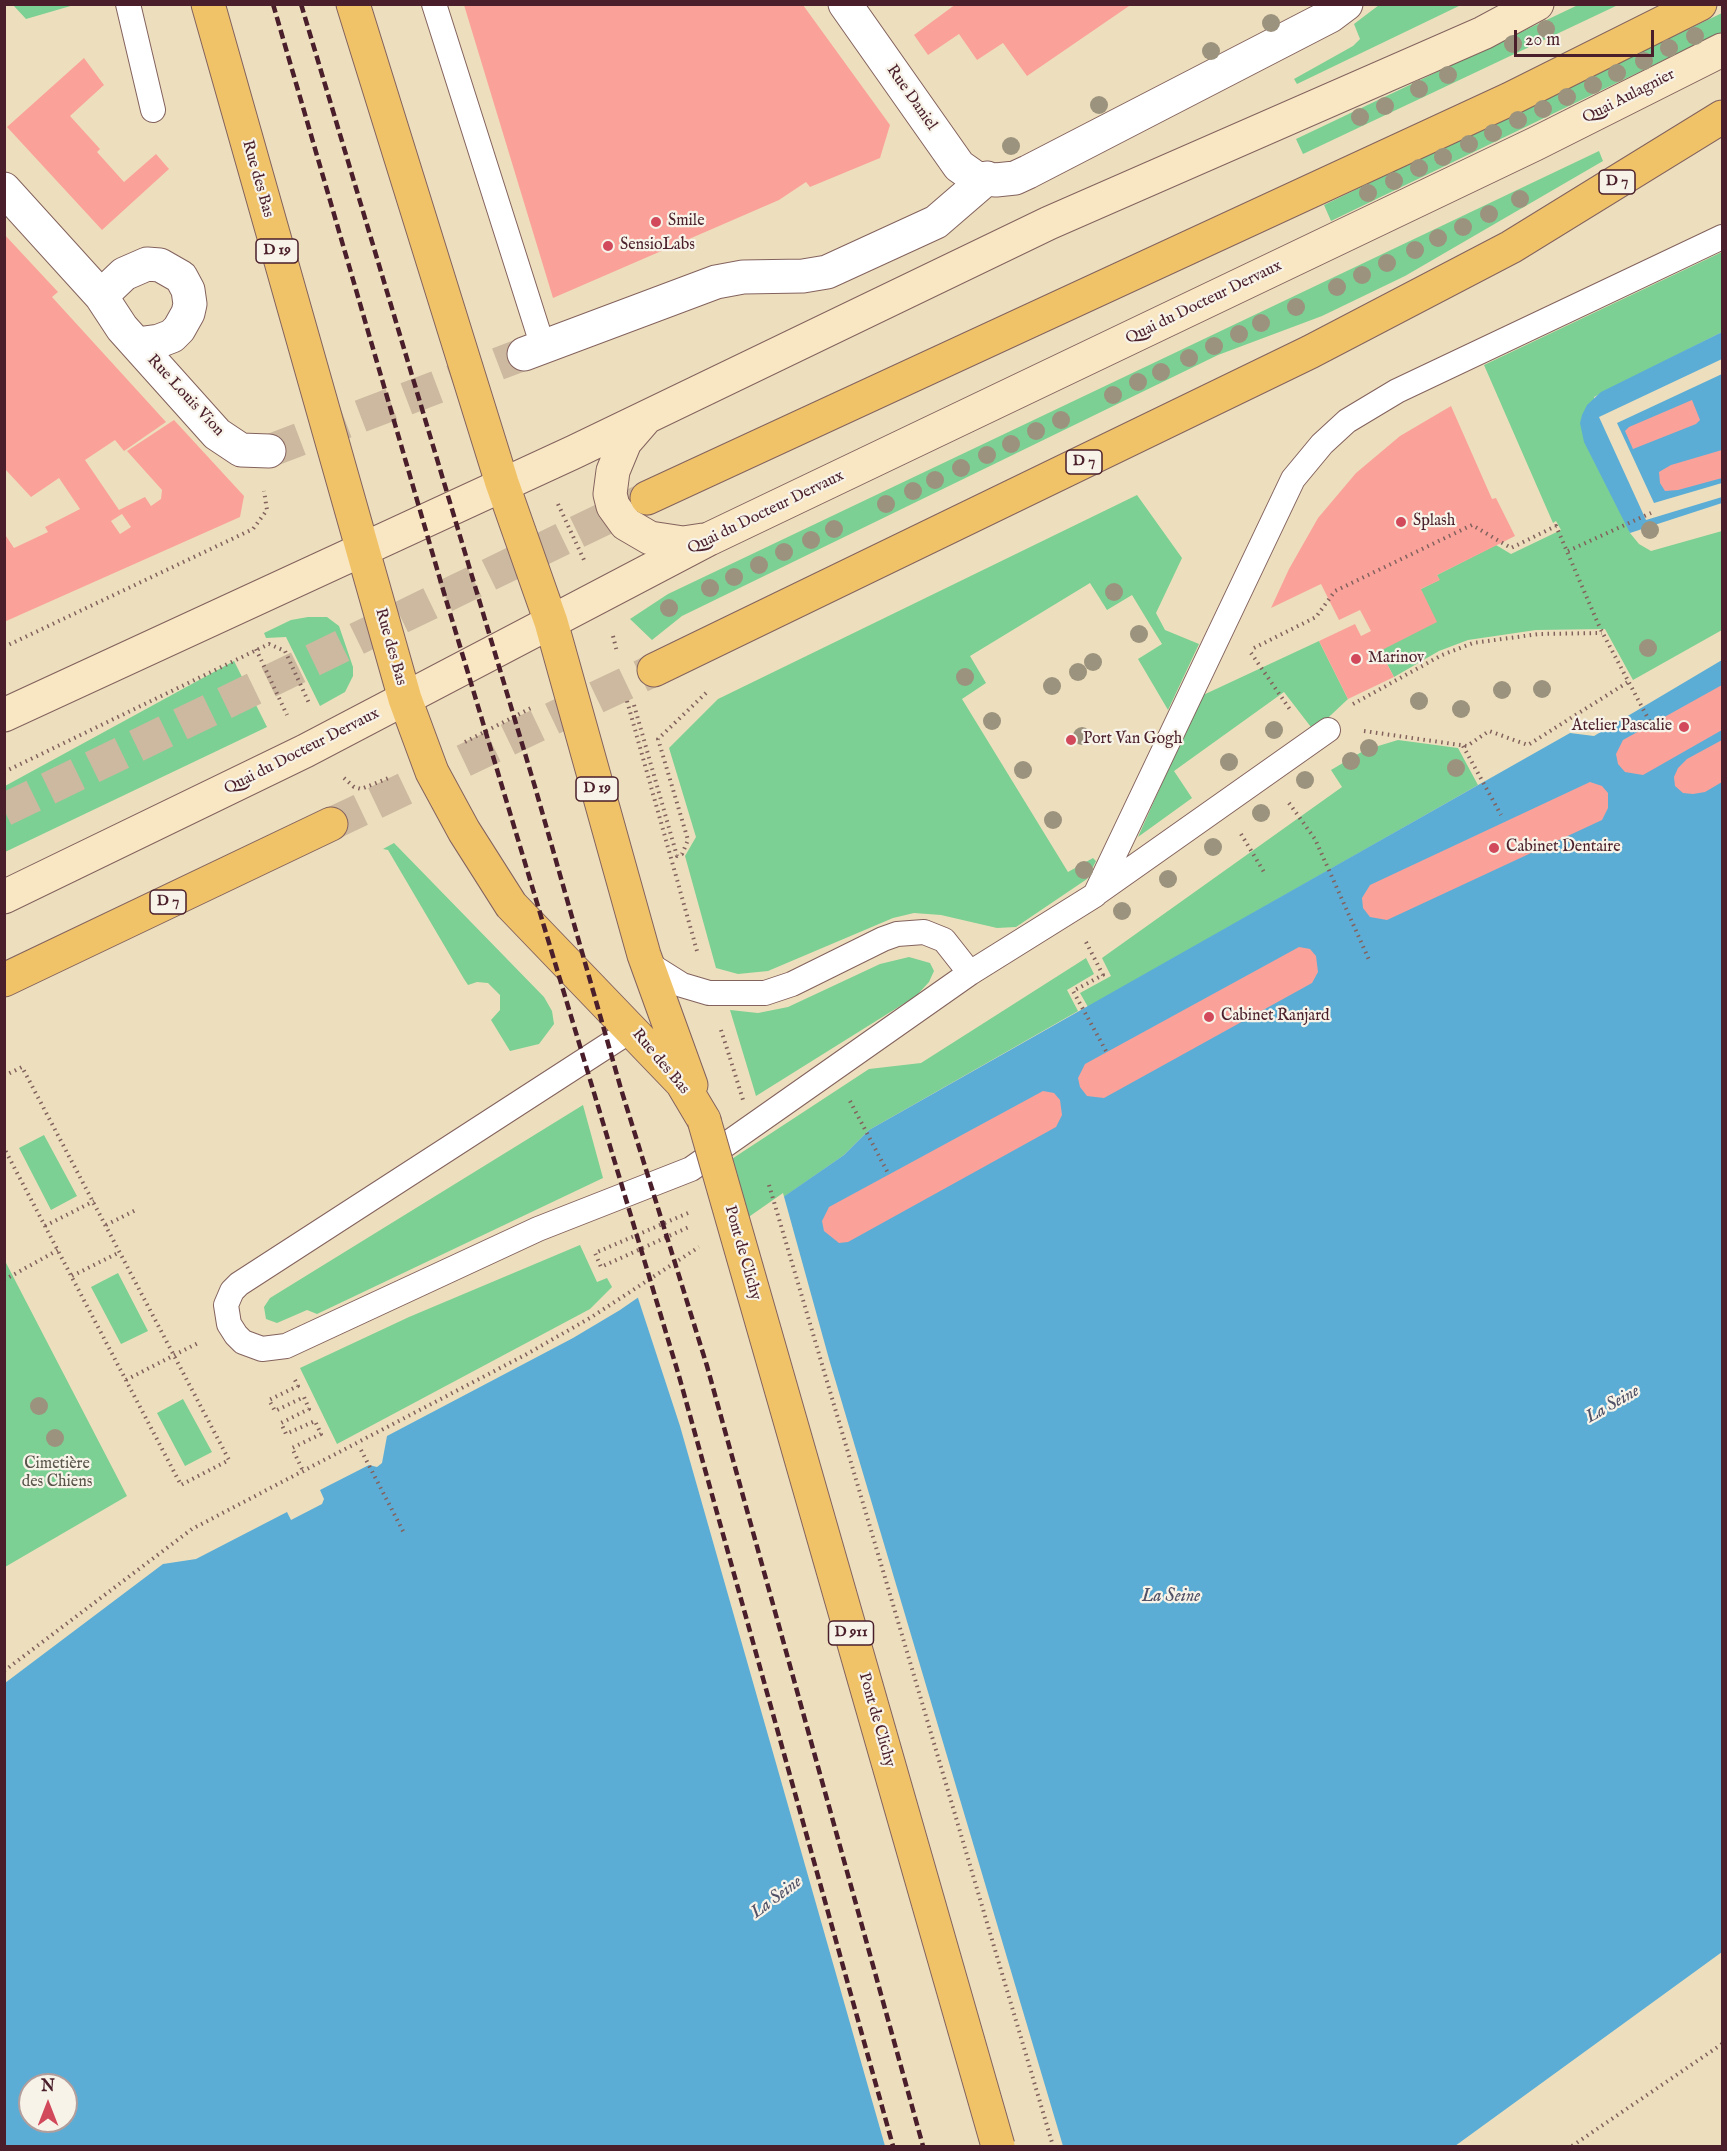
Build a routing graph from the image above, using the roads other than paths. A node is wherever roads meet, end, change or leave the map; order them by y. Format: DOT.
graph roads {
  1 [pos="128,4"];
  2 [pos="208,4"];
  3 [pos="353,4"];
  4 [pos="434,4"];
  5 [pos="845,4"];
  6 [pos="1346,4"];
  7 [pos="1537,4"];
  8 [pos="1700,4"];
  9 [pos="1722,50"];
  10 [pos="153,110"];
  11 [pos="1722,117"];
  12 [pos="1535,144"];
  13 [pos="987,178"];
  14 [pos="4,189"];
  15 [pos="1722,237"];
  16 [pos="101,296"];
  17 [pos="137,344"];
  18 [pos="534,350"];
  19 [pos="649,414"];
  20 [pos="255,451"];
  21 [pos="502,483"];
  22 [pos="647,498"];
  23 [pos="709,539"];
  24 [pos="362,549"];
  25 [pos="551,622"];
  26 [pos="654,670"];
  27 [pos="405,699"];
  28 [pos="4,715"];
  29 [pos="1323,732"];
  30 [pos="331,824"];
  31 [pos="1095,895"];
  32 [pos="4,897"];
  33 [pos="644,955"];
  34 [pos="970,973"];
  35 [pos="4,980"];
  36 [pos="633,1029"];
  37 [pos="704,1120"];
  38 [pos="998,2146"];
  1 -- 10 [label="lane"];
  2 -- 24 [label="main road, Rue des Bas / D 19"];
  3 -- 21 [label="main road, Rue des Bas / D 19"];
  4 -- 18 [label="lane"];
  5 -- 13 [label="street, Rue Daniel"];
  6 -- 13 [label="street"];
  7 -- 19 [label="main road"];
  8 -- 22 [label="main road"];
  9 -- 12 [label="main road, Quai Aulagnier"];
  11 -- 26 [label="main road, D 7"];
  12 -- 23 [label="main road, Quai du Docteur Dervaux"];
  13 -- 18 [label="street"];
  14 -- 16 [label="street, Rue Louis Vion"];
  15 -- 31 [label="lane"];
  16 -- 17 [label="street, Rue Louis Vion"];
  16 -- 17 [label="street, Rue Louis Vion"];
  17 -- 20 [label="street, Rue Louis Vion"];
  19 -- 21 [label="main road"];
  19 -- 23 [label="main road"];
  21 -- 24 [label="main road"];
  21 -- 25 [label="main road, Rue des Bas / D 19"];
  23 -- 25 [label="main road, Quai du Docteur Dervaux"];
  24 -- 27 [label="main road, Rue des Bas / D 19"];
  24 -- 28 [label="main road"];
  25 -- 27 [label="main road, Quai du Docteur Dervaux"];
  25 -- 33 [label="main road, Rue des Bas / D 19"];
  27 -- 32 [label="main road, Quai du Docteur Dervaux"];
  27 -- 36 [label="main road, Rue des Bas / D 19"];
  29 -- 31 [label="lane"];
  30 -- 35 [label="main road, D 7"];
  31 -- 34 [label="lane"];
  33 -- 34 [label="lane"];
  33 -- 37 [label="main road, Rue des Bas / D 19"];
  34 -- 36 [label="lane"];
  36 -- 37 [label="main road, Rue des Bas / D 19"];
  37 -- 38 [label="main road, Pont de Clichy / D 911, bridge"];
}
